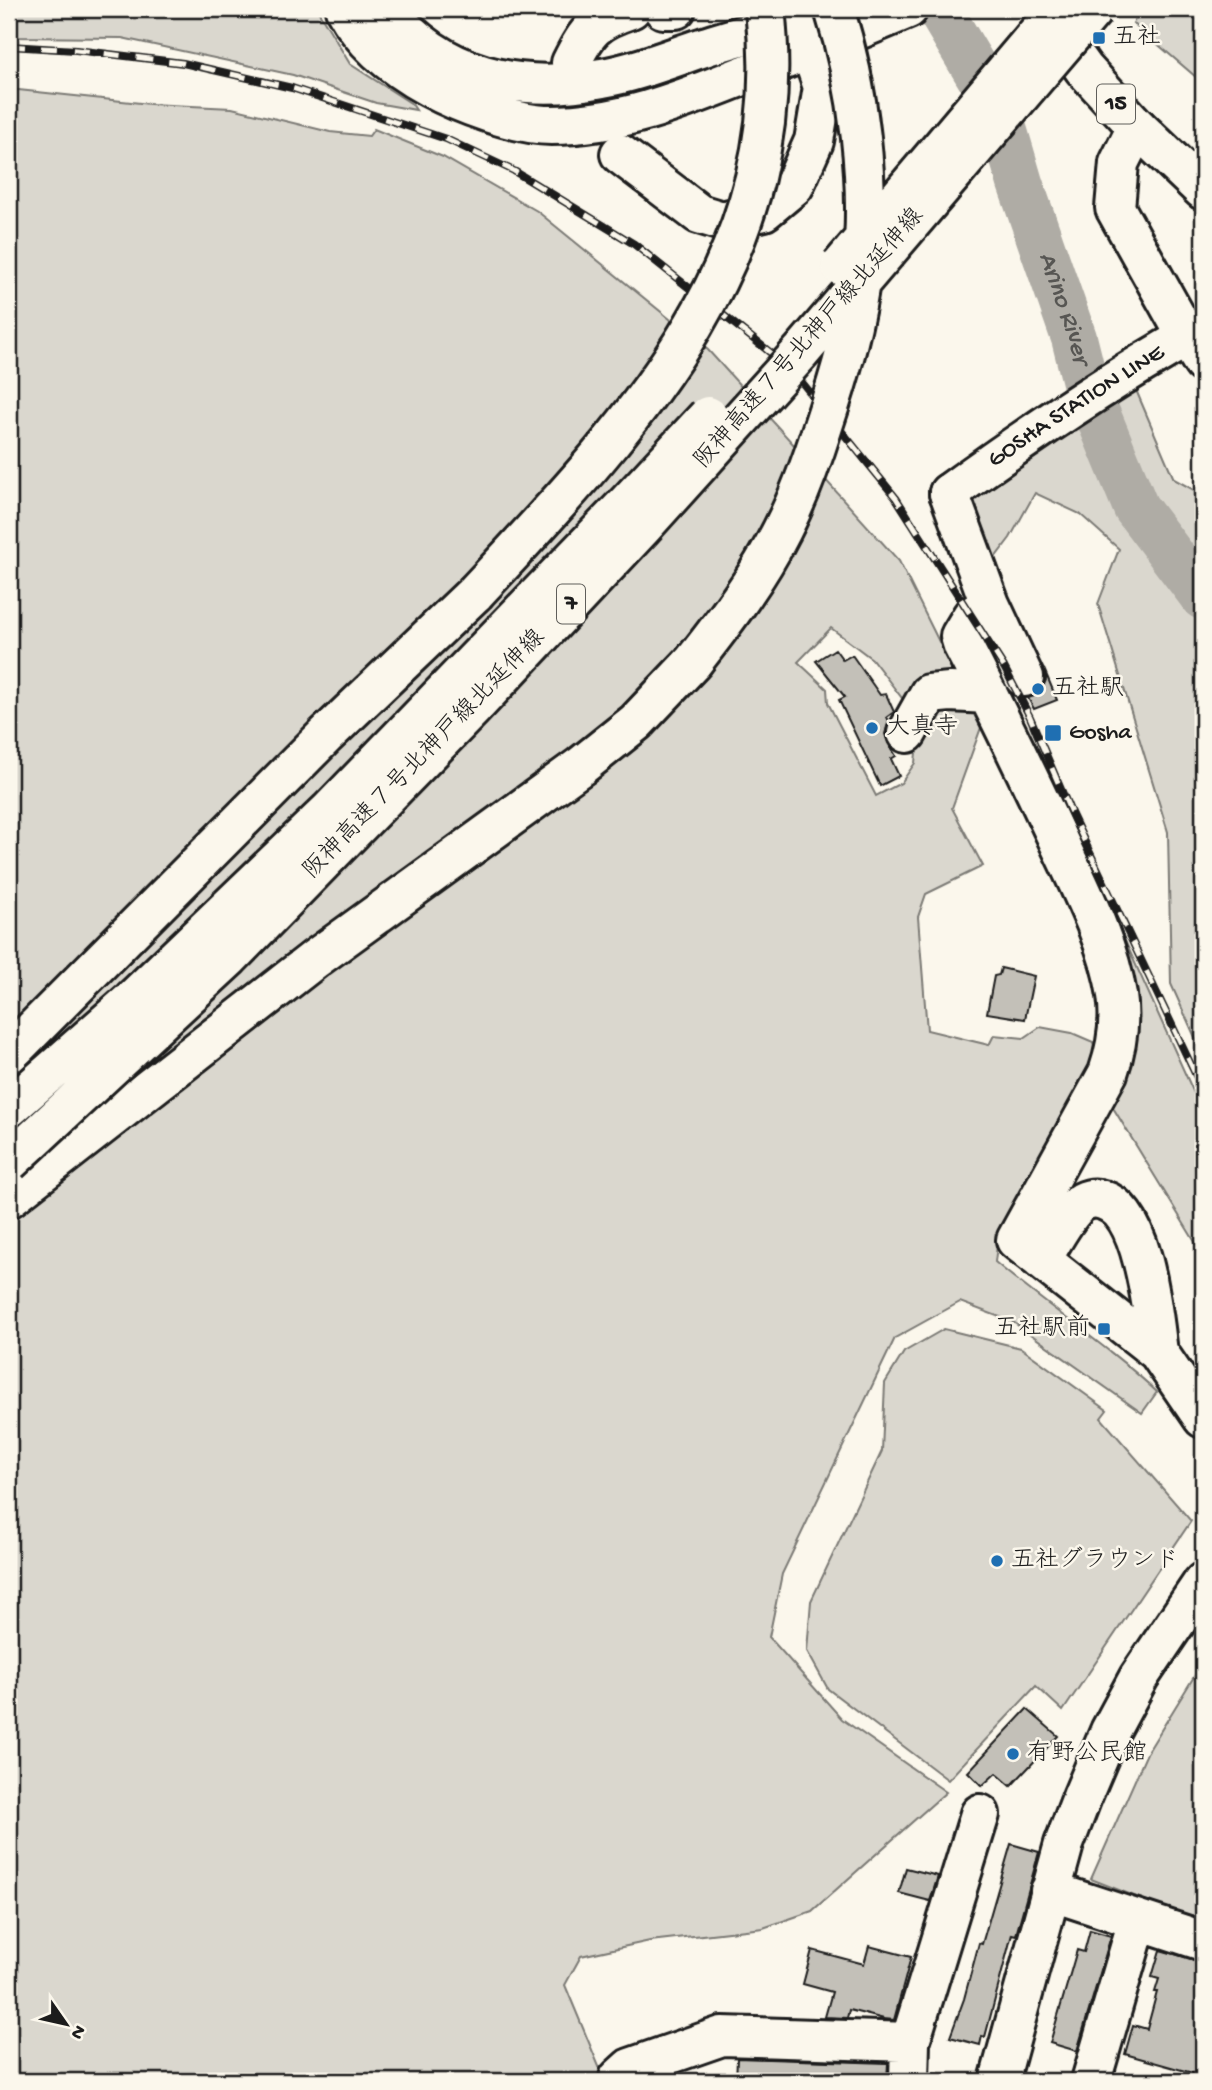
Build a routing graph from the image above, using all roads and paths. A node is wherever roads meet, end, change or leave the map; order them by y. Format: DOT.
graph roads {
  1 [pos="345,9"];
  2 [pos="387,9"];
  3 [pos="631,9"];
  4 [pos="663,9"];
  5 [pos="676,9"];
  6 [pos="908,9"];
  7 [pos="1040,9"];
  8 [pos="1058,9"];
  9 [pos="1094,9"];
  10 [pos="813,19"];
  11 [pos="570,63"];
  12 [pos="1137,127"];
  13 [pos="620,154"];
  14 [pos="1203,190"];
  15 [pos="1195,350"];
  16 [pos="989,604"];
  17 [pos="1024,677"];
  18 [pos="988,694"];
  19 [pos="907,733"];
  20 [pos="9,1054"];
  21 [pos="9,1108"];
  22 [pos="9,1162"];
  23 [pos="9,1198"];
  24 [pos="1028,1250"];
  25 [pos="1158,1352"];
  26 [pos="1203,1418"];
  27 [pos="1203,1582"];
  28 [pos="980,1814"];
  29 [pos="1050,1891"];
  30 [pos="1138,1920"];
  31 [pos="1203,1941"];
  32 [pos="910,2042"];
  33 [pos="621,2081"];
  34 [pos="909,2081"];
  35 [pos="999,2081"];
  36 [pos="1091,2081"];
  1 -- 10 [label="main road"];
  2 -- 10 [label="main road"];
  3 -- 11 [label="main road"];
  4 -- 5 [label="main road"];
  6 -- 10 [label="main road"];
  7 -- 12 [label="main road, 15"];
  8 -- 21 [label="main road, 阪神高速７号北神戸線北延伸線 / 7, bridge"];
  9 -- 22 [label="main road, 阪神高速７号北神戸線北延伸線 / 7, bridge"];
  10 -- 13 [label="main road"];
  10 -- 20 [label="main road, bridge"];
  10 -- 23 [label="main road, bridge"];
  12 -- 14 [label="main road, 15"];
  12 -- 15 [label="main road, GOSHA STATION LINE"];
  15 -- 16 [label="main road, GOSHA STATION LINE"];
  16 -- 17 [label="main road"];
  16 -- 18 [label="main road"];
  18 -- 19 [label="main road"];
  18 -- 24 [label="main road"];
  24 -- 25 [label="main road"];
  24 -- 25 [label="main road"];
  25 -- 26 [label="main road"];
  27 -- 29 [label="main road"];
  28 -- 32 [label="main road"];
  29 -- 30 [label="main road"];
  29 -- 35 [label="main road"];
  30 -- 31 [label="main road"];
  30 -- 36 [label="main road"];
  32 -- 33 [label="main road"];
  32 -- 34 [label="main road"];
}
